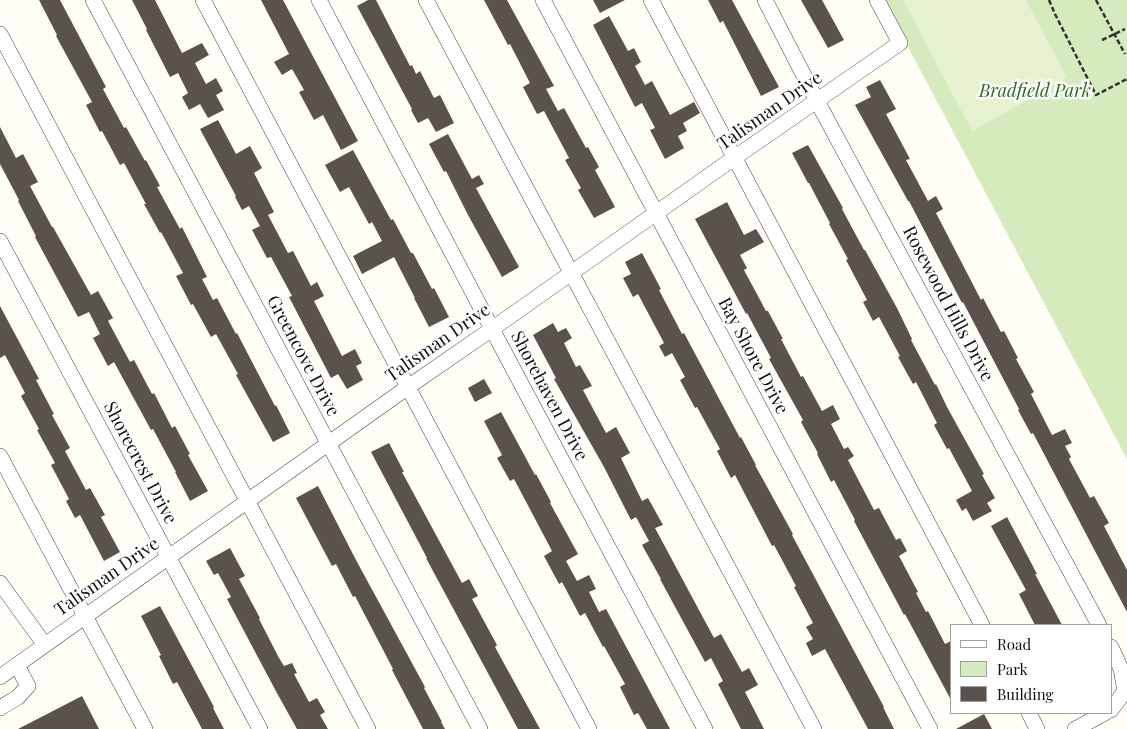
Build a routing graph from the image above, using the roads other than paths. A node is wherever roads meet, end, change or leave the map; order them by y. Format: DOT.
graph roads {
  1 [pos="93,0"];
  2 [pos="203,0"];
  3 [pos="319,0"];
  4 [pos="426,0"];
  5 [pos="544,0"];
  6 [pos="651,0"];
  7 [pos="765,0"];
  8 [pos="877,0"];
  9 [pos="0,34"];
  10 [pos="817,101"];
  11 [pos="734,158"];
  12 [pos="657,213"];
  13 [pos="0,241"];
  14 [pos="570,273"];
  15 [pos="492,329"];
  16 [pos="408,387"];
  17 [pos="329,443"];
  18 [pos="0,456"];
  19 [pos="248,501"];
  20 [pos="169,557"];
  21 [pos="0,583"];
  22 [pos="85,616"];
  23 [pos="981,624"];
  24 [pos="1098,624"];
  25 [pos="45,645"];
  26 [pos="1112,649"];
  27 [pos="18,665"];
  28 [pos="0,677"];
  29 [pos="0,708"];
  30 [pos="1112,709"];
  31 [pos="1030,714"];
  32 [pos="1103,714"];
  33 [pos="145,729"];
  34 [pos="260,729"];
  35 [pos="368,729"];
  36 [pos="480,729"];
  37 [pos="589,729"];
  38 [pos="705,729"];
  39 [pos="814,729"];
  40 [pos="930,729"];
  41 [pos="1037,729"];
  42 [pos="1075,729"];
  1 -- 17 [label="street, Greencove Drive"];
  2 -- 16 [label="street"];
  3 -- 15 [label="street, Shorehaven Drive"];
  4 -- 14 [label="street"];
  5 -- 12 [label="street, Bay Shore Drive"];
  6 -- 11 [label="street"];
  7 -- 10 [label="street, Rosewood Hills Drive"];
  8 -- 10 [label="street, Talisman Drive"];
  9 -- 19 [label="street"];
  10 -- 11 [label="street, Talisman Drive"];
  10 -- 24 [label="street, Rosewood Hills Drive"];
  11 -- 12 [label="street, Talisman Drive"];
  11 -- 23 [label="street"];
  12 -- 14 [label="street, Talisman Drive"];
  12 -- 40 [label="street, Bay Shore Drive"];
  13 -- 20 [label="street, Shorecrest Drive"];
  14 -- 15 [label="street, Talisman Drive"];
  14 -- 39 [label="street"];
  15 -- 16 [label="street, Talisman Drive"];
  15 -- 38 [label="street, Shorehaven Drive"];
  16 -- 17 [label="street, Talisman Drive"];
  16 -- 37 [label="street"];
  17 -- 19 [label="street, Talisman Drive"];
  17 -- 36 [label="street, Greencove Drive"];
  18 -- 22 [label="street"];
  19 -- 20 [label="street, Talisman Drive"];
  19 -- 35 [label="street"];
  20 -- 22 [label="street, Talisman Drive"];
  20 -- 34 [label="street, Shorecrest Drive"];
  21 -- 25 [label="street"];
  22 -- 25 [label="street, Talisman Drive"];
  22 -- 33 [label="street"];
  25 -- 27 [label="street, Talisman Drive"];
  26 -- 30 [label="street"];
  27 -- 28 [label="street, Talisman Drive"];
  27 -- 29 [label="street"];
  31 -- 41 [label="street"];
  32 -- 42 [label="street"];
}
